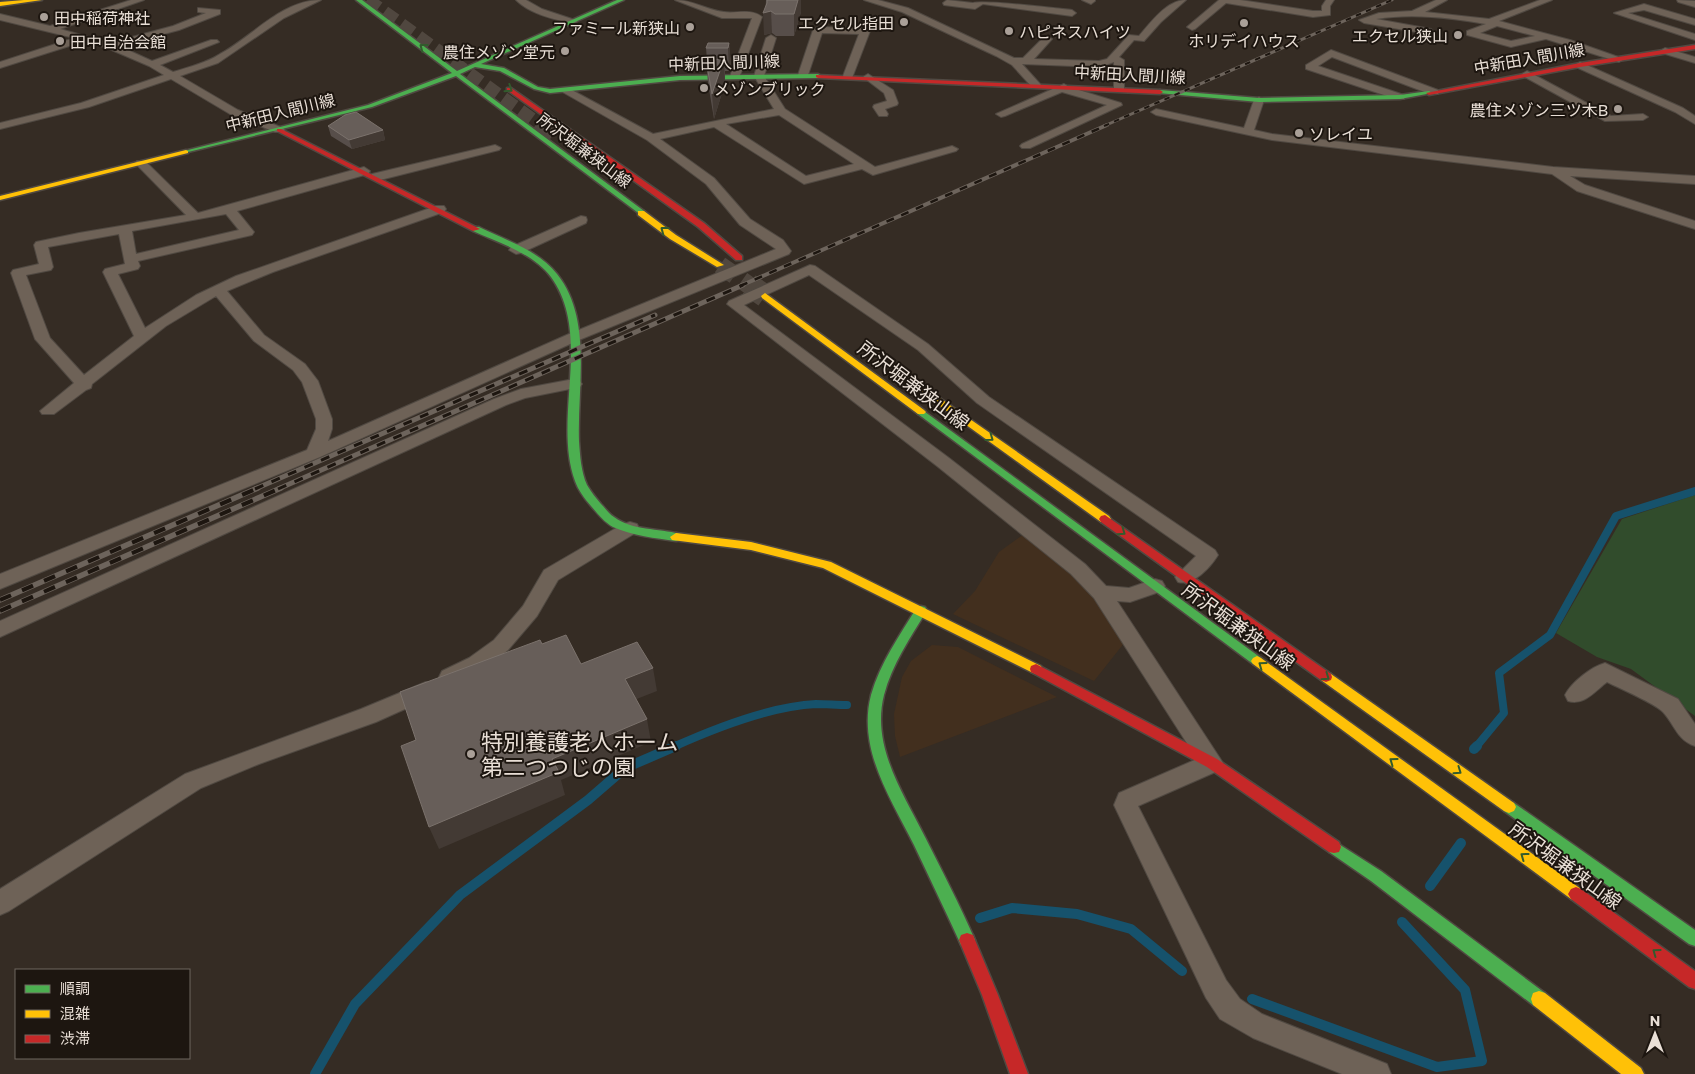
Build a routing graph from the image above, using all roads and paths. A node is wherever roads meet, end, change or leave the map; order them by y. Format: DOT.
graph roads {
  1 [pos="39,0"];
  2 [pos="140,0"];
  3 [pos="317,0"];
  4 [pos="359,0"];
  5 [pos="520,0"];
  6 [pos="621,0"];
  7 [pos="680,0"];
  8 [pos="886,0"];
  9 [pos="983,0"];
  10 [pos="1182,0"];
  11 [pos="1224,0"];
  12 [pos="1330,0"];
  13 [pos="1443,0"];
  14 [pos="1548,0"];
  15 [pos="1681,0"];
  16 [pos="872,1"];
  17 [pos="0,4"];
  18 [pos="1695,4"];
  19 [pos="939,6"];
  20 [pos="201,10"];
  21 [pos="1072,13"];
  22 [pos="1414,13"];
  23 [pos="0,17"];
  24 [pos="574,21"];
  25 [pos="1695,22"];
  26 [pos="1494,23"];
  27 [pos="1192,27"];
  28 [pos="51,29"];
  29 [pos="1428,32"];
  30 [pos="1546,36"];
  31 [pos="1695,37"];
  32 [pos="85,38"];
  33 [pos="771,38"];
  34 [pos="1048,39"];
  35 [pos="214,42"];
  36 [pos="1342,45"];
  37 [pos="110,46"];
  38 [pos="1695,47"];
  39 [pos="1664,51"];
  40 [pos="1331,53"];
  41 [pos="1113,58"];
  42 [pos="1619,58"];
  43 [pos="1695,60"];
  44 [pos="1012,61"];
  45 [pos="1026,61"];
  46 [pos="470,62"];
  47 [pos="152,64"];
  48 [pos="0,65"];
  49 [pos="1580,65"];
  50 [pos="458,73"];
  51 [pos="1526,74"];
  52 [pos="171,76"];
  53 [pos="735,76"];
  54 [pos="759,76"];
  55 [pos="803,76"];
  56 [pos="848,76"];
  57 [pos="868,77"];
  58 [pos="1036,85"];
  59 [pos="1062,88"];
  60 [pos="1119,89"];
  61 [pos="562,91"];
  62 [pos="1434,92"];
  63 [pos="1400,96"];
  64 [pos="1259,100"];
  65 [pos="529,102"];
  66 [pos="781,111"];
  67 [pos="1156,112"];
  68 [pos="883,114"];
  69 [pos="1001,114"];
  70 [pos="1643,117"];
  71 [pos="1695,121"];
  72 [pos="716,123"];
  73 [pos="0,126"];
  74 [pos="279,130"];
  75 [pos="1248,132"];
  76 [pos="651,138"];
  77 [pos="1026,146"];
  78 [pos="495,148"];
  79 [pos="952,148"];
  80 [pos="141,163"];
  81 [pos="864,165"];
  82 [pos="1553,170"];
  83 [pos="364,171"];
  84 [pos="376,177"];
  85 [pos="1695,180"];
  86 [pos="0,198"];
  87 [pos="229,209"];
  88 [pos="440,209"];
  89 [pos="195,216"];
  90 [pos="581,220"];
  91 [pos="1695,225"];
  92 [pos="125,229"];
  93 [pos="516,250"];
  94 [pos="130,259"];
  95 [pos="218,289"];
  96 [pos="765,296"];
  97 [pos="142,337"];
  98 [pos="574,337"];
  99 [pos="905,377"];
  100 [pos="574,384"];
  101 [pos="85,385"];
  102 [pos="48,412"];
  103 [pos="314,453"];
  104 [pos="630,528"];
  105 [pos="1186,577"];
  106 [pos="0,582"];
  107 [pos="1155,586"];
  108 [pos="1101,593"];
  109 [pos="921,610"];
  110 [pos="0,630"];
  111 [pos="1576,695"];
  112 [pos="1695,738"];
  113 [pos="1212,763"];
  114 [pos="0,903"];
  115 [pos="1695,939"];
  116 [pos="1695,981"];
  117 [pos="1019,1074"];
  118 [pos="1377,1074"];
  119 [pos="1635,1074"];
  1 -- 17 [label="main road"];
  2 -- 28 [label="street"];
  3 -- 52 [label="street"];
  50 -- 4 [label="main road, 所沢堀兼狭山線, one-way"];
  5 -- 24 [label="street"];
  6 -- 24 [label="main road"];
  7 -- 53 [label="street"];
  8 -- 16 [label="street"];
  9 -- 19 [label="street"];
  9 -- 21 [label="street"];
  10 -- 41 [label="street"];
  11 -- 12 [label="street"];
  11 -- 27 [label="street"];
  13 -- 22 [label="street"];
  14 -- 26 [label="street"];
  15 -- 18 [label="street"];
  16 -- 19 [label="street"];
  19 -- 44 [label="street"];
  20 -- 37 [label="street"];
  22 -- 26 [label="street"];
  22 -- 29 [label="street"];
  23 -- 28 [label="street"];
  24 -- 46 [label="main road"];
  25 -- 31 [label="street"];
  26 -- 30 [label="street"];
  26 -- 30 [label="street"];
  28 -- 32 [label="street"];
  30 -- 42 [label="street"];
  32 -- 37 [label="street"];
  32 -- 48 [label="street"];
  33 -- 54 [label="street"];
  34 -- 45 [label="street"];
  35 -- 47 [label="street"];
  36 -- 40 [label="street"];
  37 -- 47 [label="street"];
  38 -- 39 [label="main road, 中新田入間川線"];
  39 -- 42 [label="main road, 中新田入間川線"];
  39 -- 43 [label="street"];
  40 -- 62 [label="street"];
  40 -- 63 [label="street"];
  41 -- 45 [label="street"];
  41 -- 60 [label="street"];
  42 -- 49 [label="main road, 中新田入間川線"];
  44 -- 45 [label="street"];
  44 -- 58 [label="street"];
  46 -- 50 [label="main road, 中新田入間川線"];
  46 -- 61 [label="main road, 中新田入間川線"];
  46 -- 65 [label="main road, 所沢堀兼狭山線, one-way"];
  47 -- 52 [label="street"];
  49 -- 51 [label="main road, 中新田入間川線"];
  49 -- 71 [label="street"];
  65 -- 50 [label="main road, 所沢堀兼狭山線, one-way"];
  50 -- 74 [label="main road, 中新田入間川線"];
  51 -- 62 [label="main road, 中新田入間川線"];
  51 -- 70 [label="street"];
  52 -- 73 [label="street"];
  52 -- 74 [label="street"];
  53 -- 54 [label="main road, 中新田入間川線"];
  53 -- 61 [label="main road, 中新田入間川線"];
  54 -- 55 [label="main road, 中新田入間川線"];
  54 -- 66 [label="street"];
  55 -- 56 [label="main road, 中新田入間川線"];
  55 -- 56 [label="street"];
  56 -- 57 [label="main road, 中新田入間川線"];
  57 -- 58 [label="main road, 中新田入間川線"];
  57 -- 68 [label="street"];
  58 -- 59 [label="main road, 中新田入間川線"];
  59 -- 60 [label="main road, 中新田入間川線"];
  59 -- 69 [label="street"];
  59 -- 77 [label="street"];
  60 -- 64 [label="main road, 中新田入間川線"];
  61 -- 65 [label="main road, 中新田入間川線"];
  61 -- 76 [label="street"];
  62 -- 63 [label="main road, 中新田入間川線"];
  63 -- 64 [label="main road, 中新田入間川線"];
  64 -- 75 [label="street"];
  66 -- 72 [label="street"];
  66 -- 81 [label="street"];
  67 -- 75 [label="street"];
  72 -- 76 [label="street"];
  72 -- 81 [label="street"];
  74 -- 80 [label="main road, 中新田入間川線"];
  74 -- 83 [label="main road"];
  75 -- 82 [label="street"];
  76 -- 98 [label="street"];
  78 -- 84 [label="street"];
  79 -- 81 [label="street"];
  80 -- 86 [label="main road, 中新田入間川線"];
  80 -- 89 [label="street"];
  82 -- 85 [label="street"];
  82 -- 91 [label="street"];
  83 -- 84 [label="main road"];
  83 -- 87 [label="street"];
  84 -- 88 [label="main road"];
  87 -- 89 [label="street"];
  87 -- 94 [label="street"];
  88 -- 93 [label="main road"];
  88 -- 95 [label="street"];
  89 -- 92 [label="street"];
  90 -- 93 [label="street"];
  92 -- 94 [label="street"];
  92 -- 101 [label="street"];
  93 -- 98 [label="main road"];
  94 -- 97 [label="street"];
  95 -- 97 [label="street"];
  95 -- 103 [label="street"];
  96 -- 107 [label="main road, 所沢堀兼狭山線"];
  97 -- 101 [label="street"];
  98 -- 100 [label="main road"];
  98 -- 103 [label="street"];
  99 -- 105 [label="main road, 所沢堀兼狭山線, one-way"];
  100 -- 104 [label="main road"];
  100 -- 110 [label="street"];
  101 -- 102 [label="street"];
  103 -- 106 [label="street"];
  104 -- 109 [label="main road"];
  104 -- 114 [label="street"];
  105 -- 108 [label="street"];
  105 -- 115 [label="main road, 所沢堀兼狭山線, one-way"];
  107 -- 108 [label="street"];
  116 -- 107 [label="main road, 所沢堀兼狭山線, one-way"];
  108 -- 113 [label="street"];
  109 -- 113 [label="main road"];
  109 -- 117 [label="main road"];
  111 -- 112 [label="street"];
  113 -- 118 [label="street"];
  113 -- 119 [label="main road"];
}
